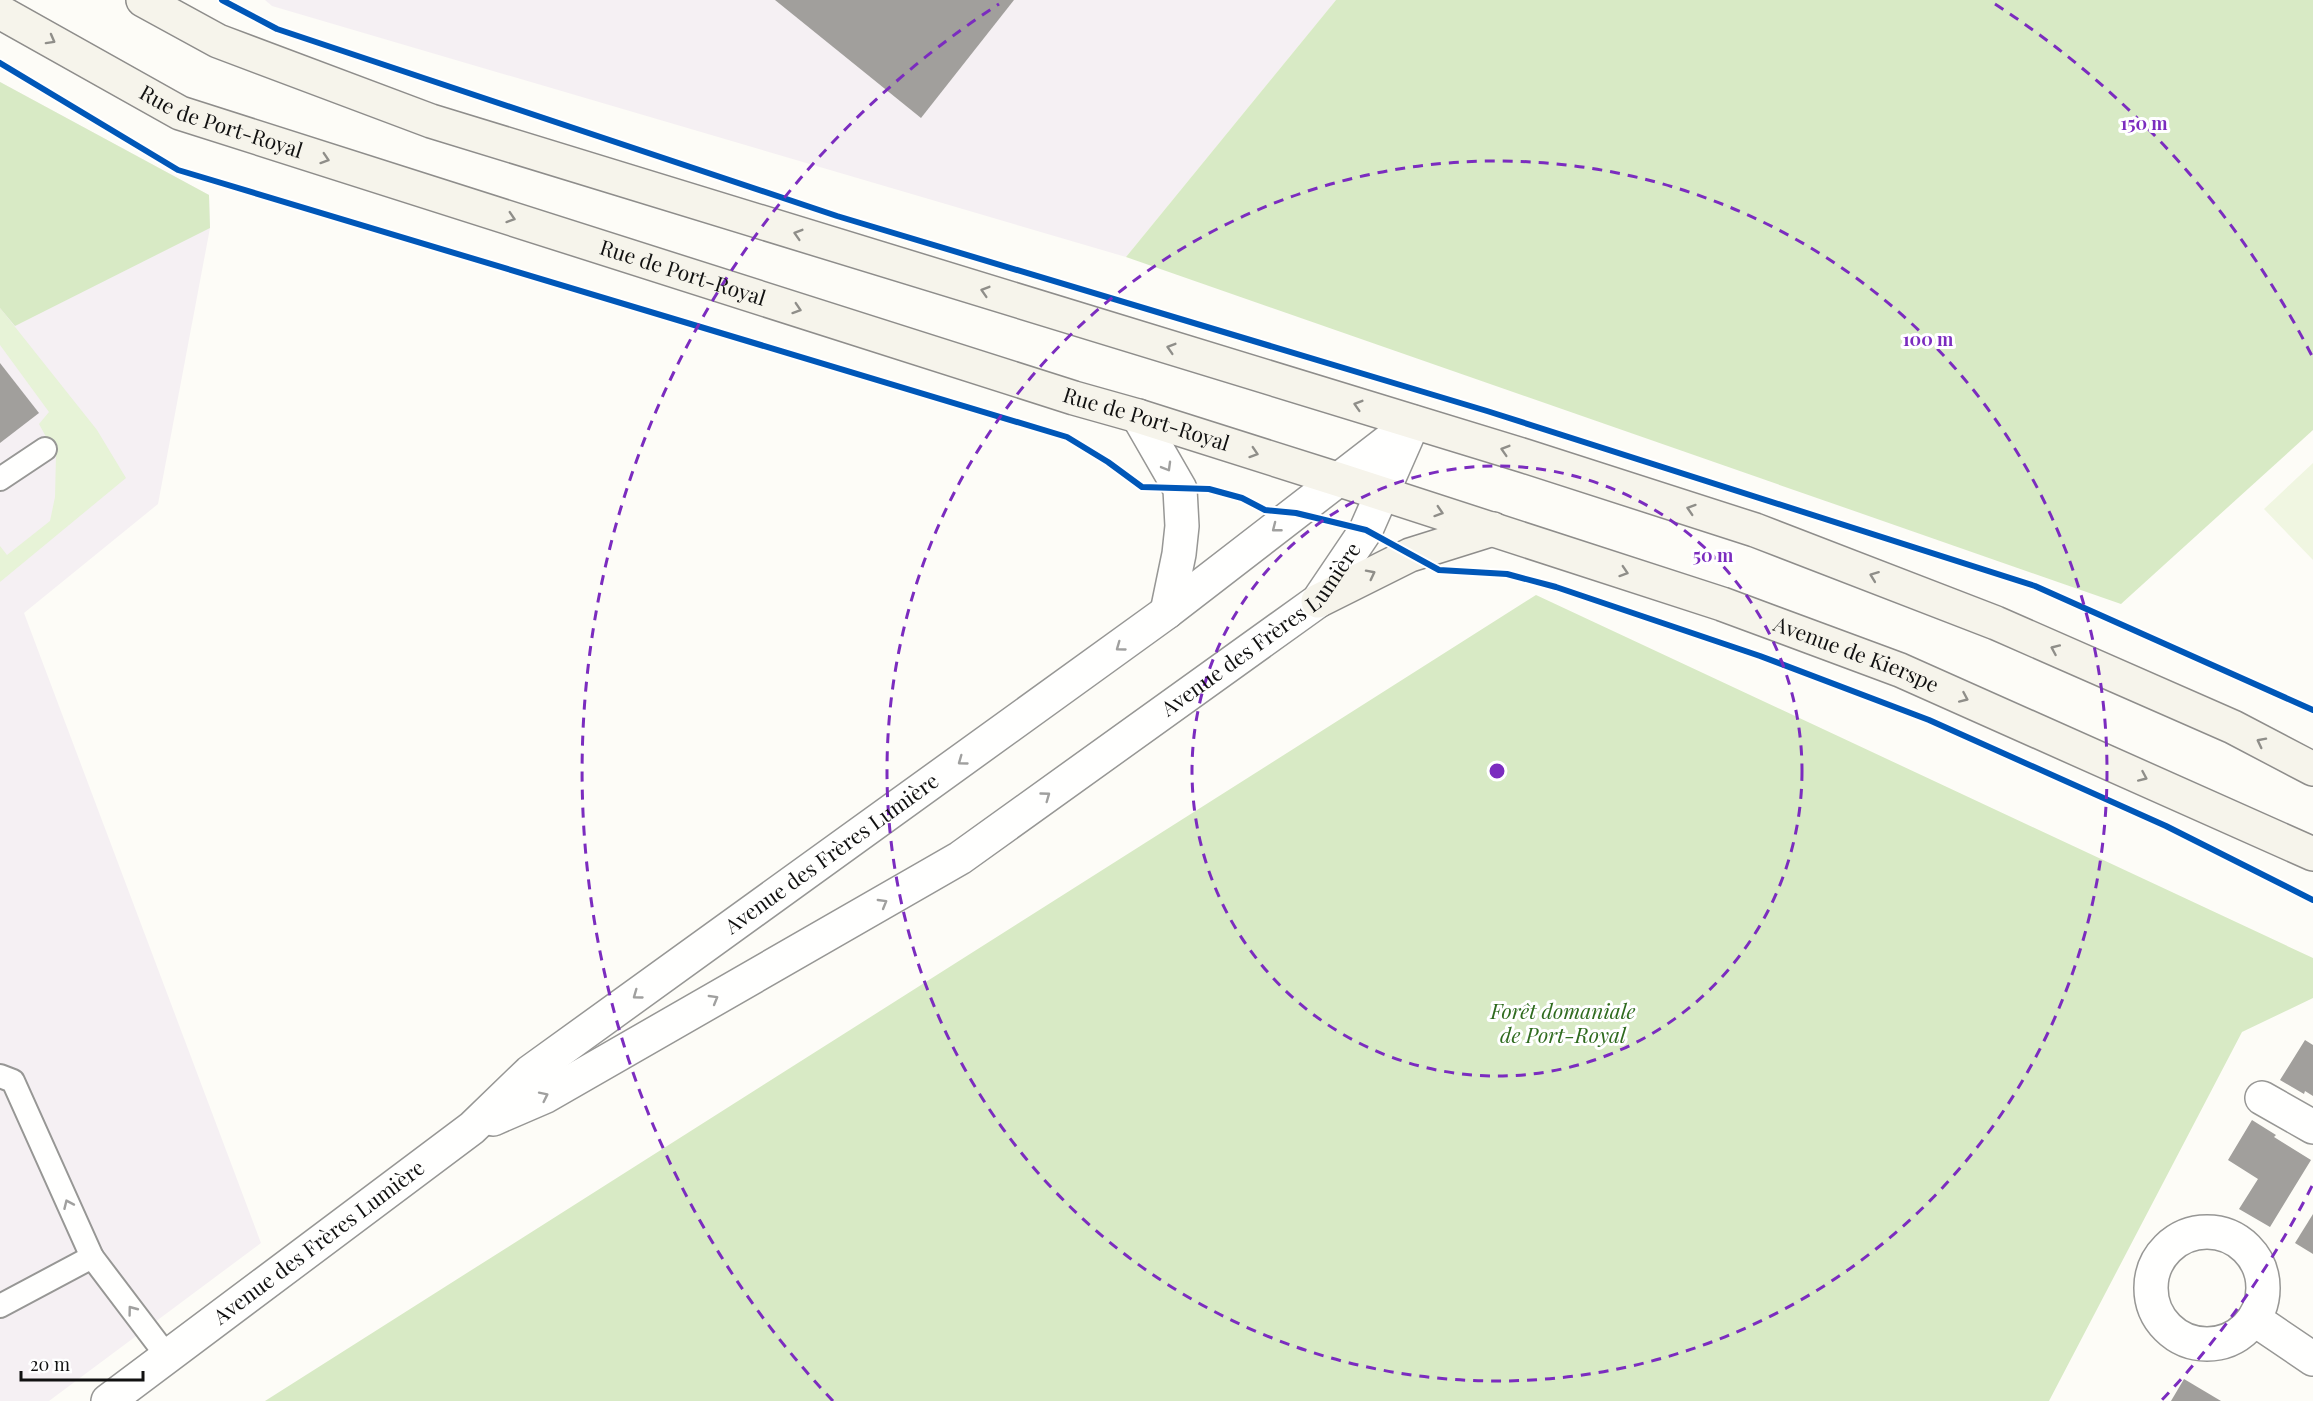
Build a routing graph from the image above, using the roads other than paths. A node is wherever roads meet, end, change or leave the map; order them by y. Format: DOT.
graph roads {
  1 [pos="143,0"];
  2 [pos="0,12"];
  3 [pos="1138,416"];
  4 [pos="1413,422"];
  5 [pos="45,449"];
  6 [pos="0,479"];
  7 [pos="1340,480"];
  8 [pos="1383,494"];
  9 [pos="1493,529"];
  10 [pos="1318,601"];
  11 [pos="1167,612"];
  12 [pos="2313,769"];
  13 [pos="2313,854"];
  14 [pos="0,1076"];
  15 [pos="2262,1098"];
  16 [pos="2313,1127"];
  17 [pos="472,1128"];
  18 [pos="92,1257"];
  19 [pos="0,1306"];
  20 [pos="2254,1319"];
  21 [pos="167,1356"];
  22 [pos="2313,1359"];
  23 [pos="108,1401"];
  4 -- 1 [label="main road, one-way"];
  2 -- 3 [label="main road, Rue de Port-Royal, one-way"];
  3 -- 7 [label="main road, Rue de Port-Royal, one-way"];
  3 -- 11 [label="street, one-way"];
  4 -- 7 [label="street, Avenue des Frères Lumière"];
  4 -- 8 [label="street, Avenue des Frères Lumière"];
  12 -- 4 [label="main road, one-way"];
  5 -- 6 [label="lane"];
  7 -- 8 [label="main road, Rue de Port-Royal"];
  7 -- 11 [label="street, Avenue des Frères Lumière, one-way"];
  8 -- 9 [label="main road, Avenue de Kierspe, one-way"];
  8 -- 10 [label="street, Avenue des Frères Lumière"];
  10 -- 9 [label="main road, one-way"];
  9 -- 13 [label="main road, Avenue de Kierspe, one-way"];
  17 -- 10 [label="street, Avenue des Frères Lumière, one-way"];
  11 -- 17 [label="street, Avenue des Frères Lumière, one-way"];
  18 -- 14 [label="lane, one-way"];
  15 -- 16 [label="street"];
  17 -- 21 [label="street, Avenue des Frères Lumière"];
  18 -- 19 [label="lane"];
  21 -- 18 [label="lane, one-way"];
  20 -- 22 [label="street"];
  21 -- 23 [label="street, Avenue des Frères Lumière"];
}
